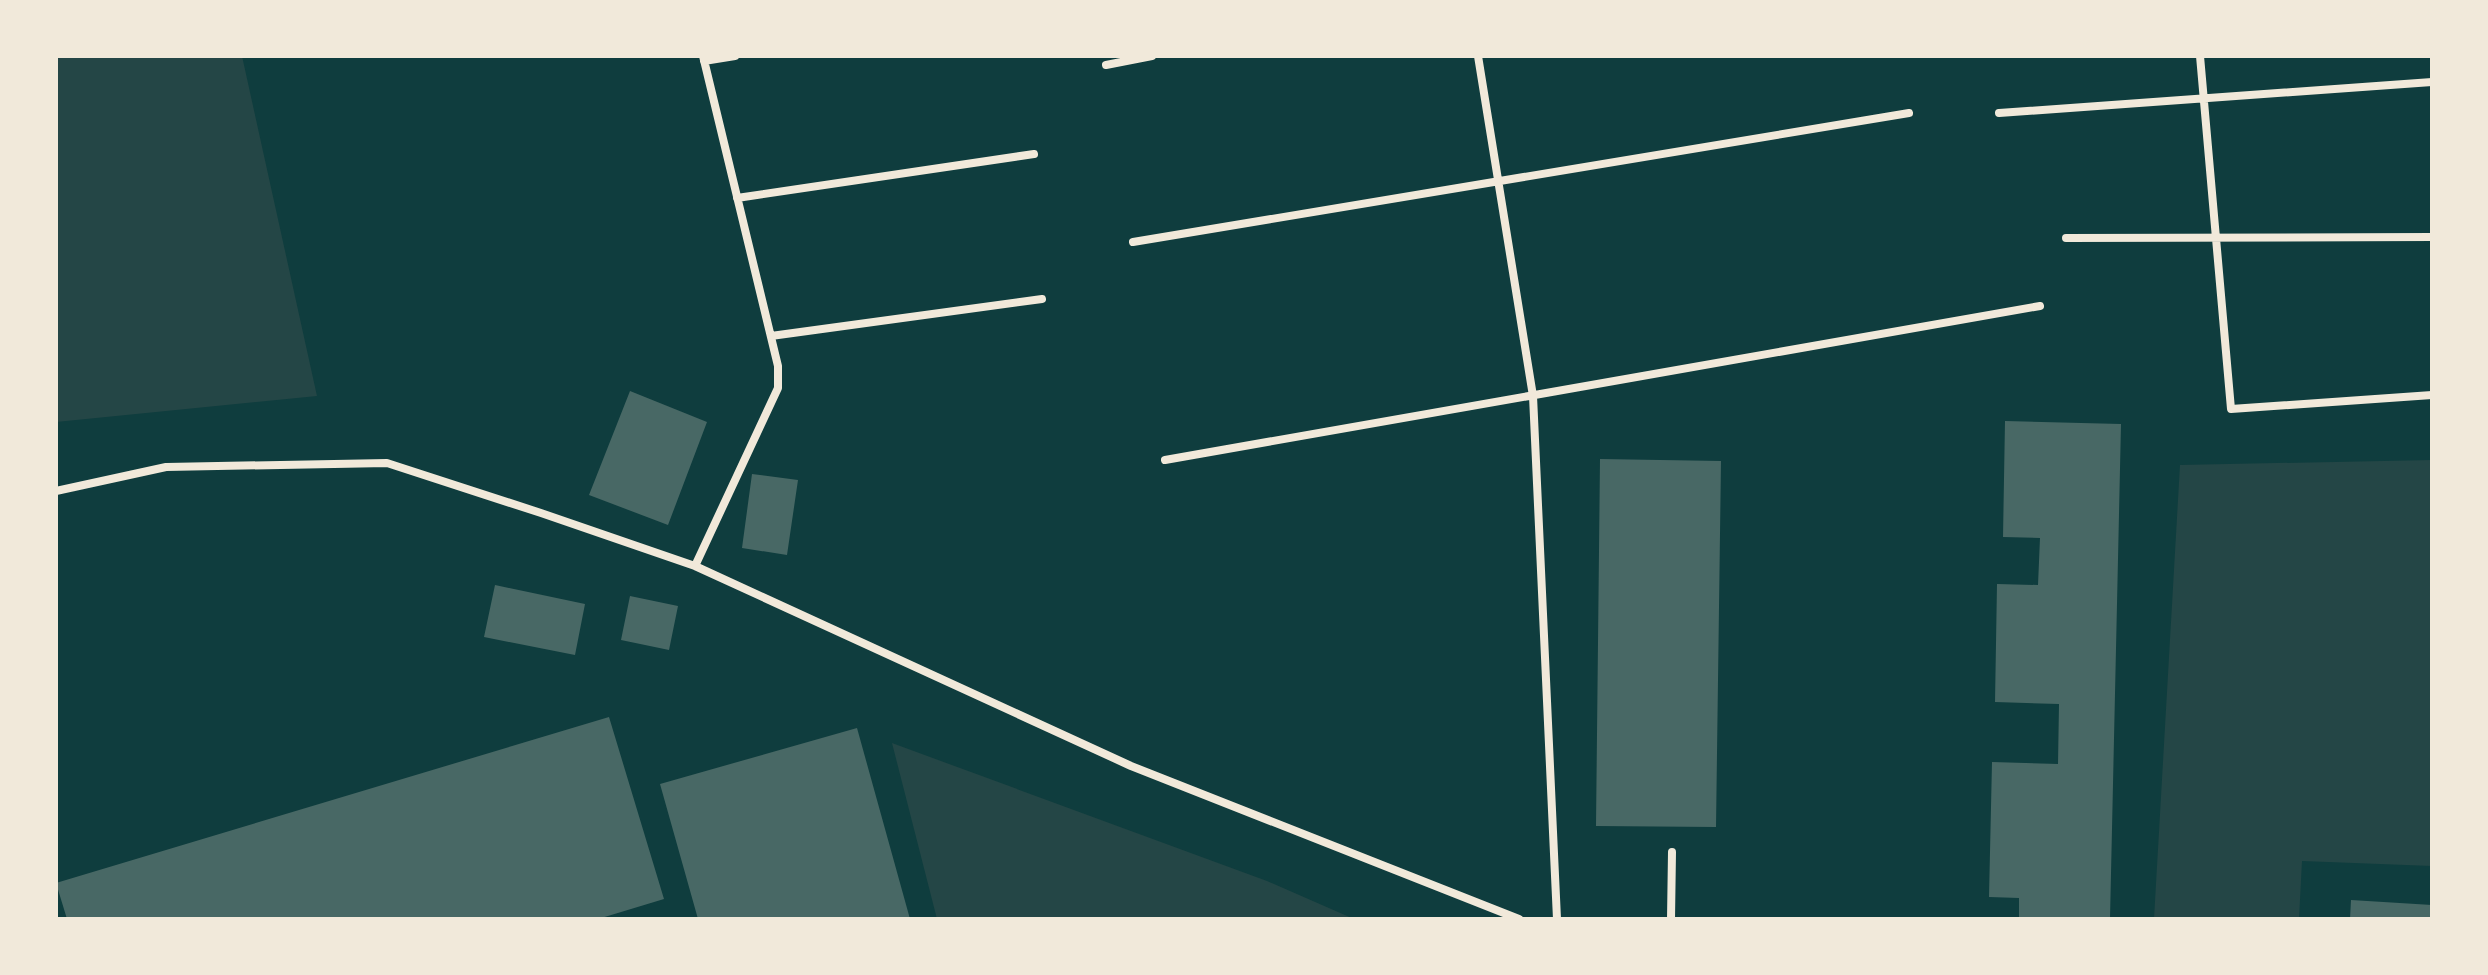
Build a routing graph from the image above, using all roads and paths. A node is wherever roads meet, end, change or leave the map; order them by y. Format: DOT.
graph roads {
  1 [pos="735,56"];
  2 [pos="1152,56"];
  3 [pos="1478,56"];
  4 [pos="2200,56"];
  5 [pos="703,58"];
  6 [pos="1106,65"];
  7 [pos="2432,82"];
  8 [pos="2203,98"];
  9 [pos="1909,113"];
  10 [pos="1999,113"];
  11 [pos="1034,154"];
  12 [pos="1498,182"];
  13 [pos="737,198"];
  14 [pos="2216,237"];
  15 [pos="2432,237"];
  16 [pos="2066,238"];
  17 [pos="1133,242"];
  18 [pos="1042,299"];
  19 [pos="2040,306"];
  20 [pos="771,336"];
  21 [pos="2432,395"];
  22 [pos="1533,396"];
  23 [pos="1165,460"];
  24 [pos="56,491"];
  25 [pos="695,566"];
  26 [pos="1672,852"];
  27 [pos="1519,919"];
  28 [pos="1557,919"];
  29 [pos="1671,919"];
  1 -- 5 [label="street"];
  2 -- 6 [label="street"];
  3 -- 12 [label="street"];
  4 -- 8 [label="street"];
  5 -- 13 [label="street"];
  7 -- 8 [label="street"];
  8 -- 10 [label="street"];
  8 -- 14 [label="street"];
  9 -- 12 [label="street"];
  11 -- 13 [label="street"];
  12 -- 17 [label="street"];
  12 -- 22 [label="street"];
  13 -- 20 [label="street"];
  14 -- 15 [label="street"];
  14 -- 16 [label="street"];
  14 -- 21 [label="street"];
  18 -- 20 [label="street"];
  19 -- 22 [label="street"];
  20 -- 25 [label="street"];
  22 -- 23 [label="street"];
  22 -- 28 [label="street"];
  24 -- 25 [label="street"];
  25 -- 27 [label="street"];
  26 -- 29 [label="street"];
}
